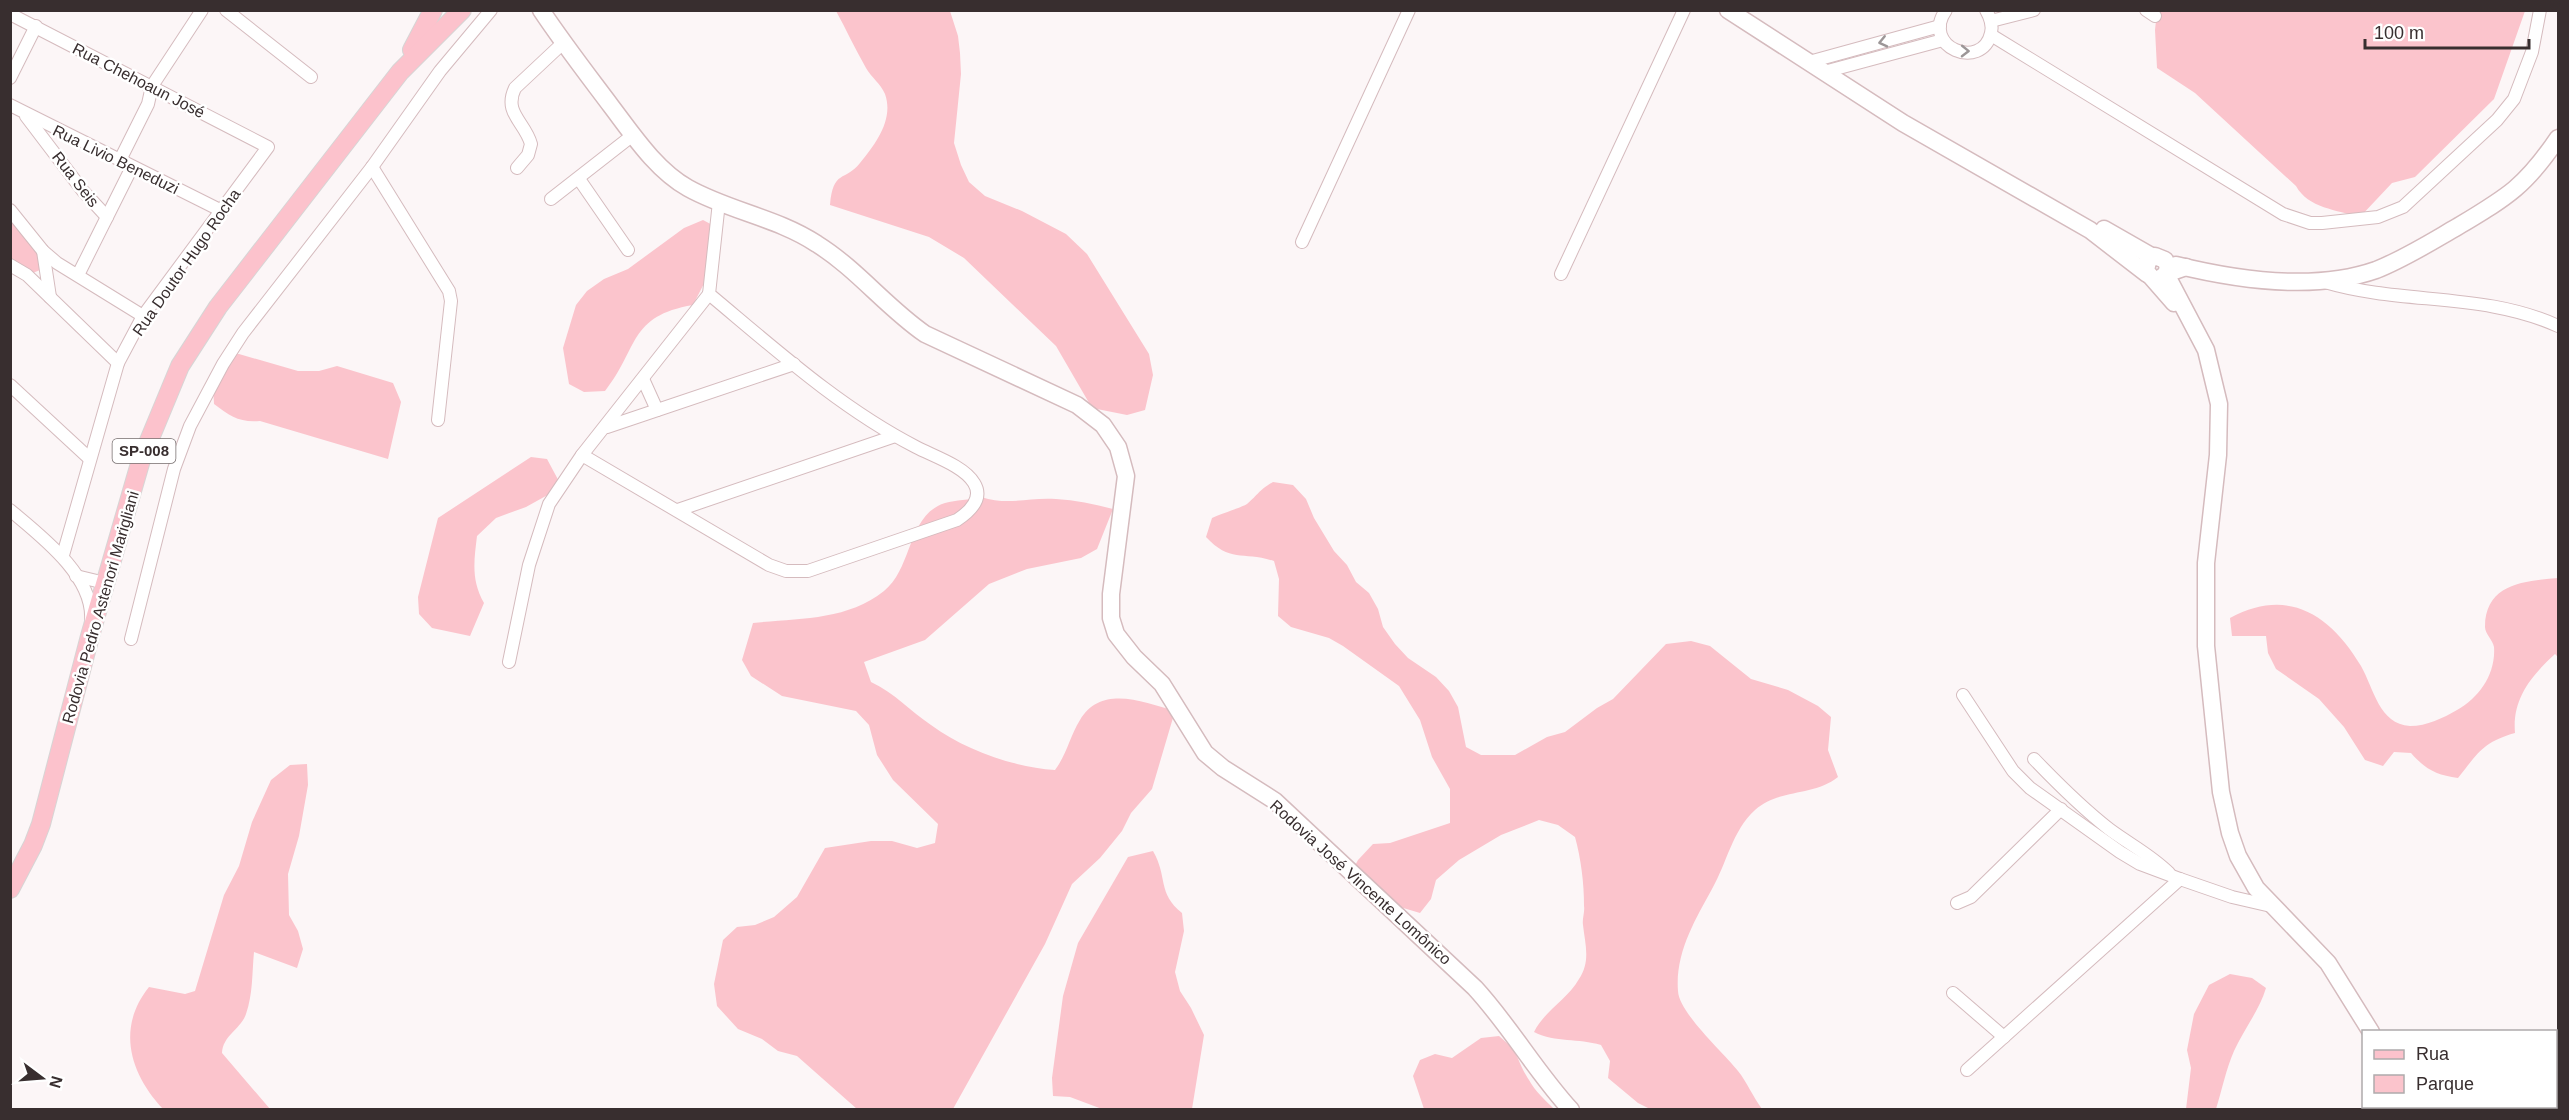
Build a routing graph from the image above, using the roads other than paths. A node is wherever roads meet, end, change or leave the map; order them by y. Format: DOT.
graph roads {
  1 [pos="202,10"];
  2 [pos="226,10"];
  3 [pos="433,10"];
  4 [pos="462,10"];
  5 [pos="491,10"];
  6 [pos="541,10"];
  7 [pos="1409,10"];
  8 [pos="1684,10"];
  9 [pos="1728,10"];
  10 [pos="1746,10"];
  11 [pos="1946,10"];
  12 [pos="2034,10"];
  13 [pos="2540,10"];
  14 [pos="10,14"];
  15 [pos="1988,16"];
  16 [pos="36,26"];
  17 [pos="1940,26"];
  18 [pos="1990,34"];
  19 [pos="1943,40"];
  20 [pos="563,43"];
  21 [pos="1910,43"];
  22 [pos="1822,65"];
  23 [pos="400,72"];
  24 [pos="311,77"];
  25 [pos="10,78"];
  26 [pos="153,86"];
  27 [pos="10,105"];
  28 [pos="24,113"];
  29 [pos="633,135"];
  30 [pos="2559,138"];
  31 [pos="268,147"];
  32 [pos="120,160"];
  33 [pos="132,167"];
  34 [pos="372,167"];
  35 [pos="518,168"];
  36 [pos="579,179"];
  37 [pos="551,199"];
  38 [pos="719,202"];
  39 [pos="10,210"];
  40 [pos="222,211"];
  41 [pos="107,217"];
  42 [pos="1302,242"];
  43 [pos="628,250"];
  44 [pos="43,251"];
  45 [pos="10,265"];
  46 [pos="2157,269"];
  47 [pos="1561,274"];
  48 [pos="78,275"];
  49 [pos="2321,281"];
  50 [pos="709,294"];
  51 [pos="50,297"];
  52 [pos="143,316"];
  53 [pos="2559,326"];
  54 [pos="118,363"];
  55 [pos="794,364"];
  56 [pos="643,380"];
  57 [pos="10,385"];
  58 [pos="657,410"];
  59 [pos="438,420"];
  60 [pos="605,427"];
  61 [pos="895,436"];
  62 [pos="582,455"];
  63 [pos="90,459"];
  64 [pos="10,510"];
  65 [pos="678,510"];
  66 [pos="63,555"];
  67 [pos="76,576"];
  68 [pos="105,583"];
  69 [pos="90,636"];
  70 [pos="131,639"];
  71 [pos="509,662"];
  72 [pos="1963,695"];
  73 [pos="2034,759"];
  74 [pos="2061,809"];
  75 [pos="2176,878"];
  76 [pos="10,889"];
  77 [pos="1957,903"];
  78 [pos="2271,906"];
  79 [pos="1953,993"];
  80 [pos="2370,1030"];
  81 [pos="2004,1036"];
  82 [pos="1967,1070"];
  83 [pos="1571,1110"];
  1 -- 26 [label="street"];
  2 -- 24 [label="street"];
  3 -- 23 [label="main road, Rodovia Pedro Astenori Marigliani / SP-008"];
  4 -- 23 [label="main road, Rodovia Pedro Astenori Marigliani / SP-008"];
  5 -- 34 [label="street"];
  6 -- 20 [label="street, Rodovia José Vincente Lomônico"];
  7 -- 42 [label="street"];
  8 -- 47 [label="street"];
  9 -- 22 [label="street"];
  10 -- 22 [label="street"];
  11 -- 17 [label="street"];
  12 -- 15 [label="street"];
  13 -- 18 [label="street"];
  14 -- 16 [label="street, Rua Chehoaun José"];
  15 -- 18 [label="street"];
  16 -- 25 [label="street"];
  16 -- 26 [label="street, Rua Chehoaun José"];
  17 -- 19 [label="street"];
  17 -- 21 [label="street"];
  19 -- 18 [label="street, one-way"];
  19 -- 21 [label="street"];
  20 -- 29 [label="street, Rodovia José Vincente Lomônico"];
  20 -- 35 [label="street"];
  21 -- 22 [label="street"];
  21 -- 22 [label="street, one-way"];
  22 -- 46 [label="street"];
  23 -- 68 [label="main road, Rodovia Pedro Astenori Marigliani / SP-008"];
  26 -- 31 [label="street, Rua Chehoaun José"];
  26 -- 32 [label="street"];
  27 -- 28 [label="street, Rua Livio Beneduzi"];
  28 -- 32 [label="street, Rua Livio Beneduzi"];
  28 -- 41 [label="street, Rua Seis"];
  29 -- 36 [label="street"];
  29 -- 38 [label="street, Rodovia José Vincente Lomônico"];
  30 -- 49 [label="street"];
  31 -- 40 [label="street, Rua Doutor Hugo Rocha"];
  32 -- 33 [label="street, Rua Livio Beneduzi"];
  33 -- 40 [label="street, Rua Livio Beneduzi"];
  33 -- 41 [label="street"];
  34 -- 59 [label="street"];
  34 -- 70 [label="street"];
  36 -- 37 [label="street"];
  36 -- 43 [label="street"];
  38 -- 50 [label="street"];
  38 -- 83 [label="street, Rodovia José Vincente Lomônico"];
  39 -- 44 [label="street"];
  40 -- 52 [label="street, Rua Doutor Hugo Rocha"];
  41 -- 48 [label="street"];
  44 -- 48 [label="street"];
  44 -- 51 [label="street"];
  45 -- 51 [label="street"];
  46 -- 49 [label="street"];
  46 -- 78 [label="street"];
  48 -- 52 [label="street"];
  49 -- 53 [label="street"];
  50 -- 55 [label="street"];
  50 -- 56 [label="street"];
  51 -- 54 [label="street"];
  52 -- 54 [label="street, Rua Doutor Hugo Rocha"];
  54 -- 63 [label="street, Rua Doutor Hugo Rocha"];
  55 -- 58 [label="street"];
  55 -- 61 [label="street"];
  56 -- 58 [label="street"];
  56 -- 60 [label="street"];
  57 -- 63 [label="street"];
  58 -- 60 [label="street"];
  60 -- 62 [label="street"];
  61 -- 65 [label="street"];
  61 -- 65 [label="street"];
  62 -- 65 [label="street"];
  62 -- 71 [label="street"];
  63 -- 66 [label="street, Rua Doutor Hugo Rocha"];
  64 -- 66 [label="street"];
  66 -- 67 [label="street"];
  67 -- 68 [label="street"];
  67 -- 69 [label="street"];
  68 -- 69 [label="main road, Rodovia Pedro Astenori Marigliani / SP-008"];
  69 -- 76 [label="main road, Rodovia Pedro Astenori Marigliani / SP-008"];
  72 -- 74 [label="street"];
  73 -- 75 [label="street"];
  74 -- 75 [label="street"];
  74 -- 77 [label="street"];
  75 -- 78 [label="street"];
  75 -- 81 [label="street"];
  78 -- 80 [label="street"];
  79 -- 81 [label="street"];
  81 -- 82 [label="street"];
}
